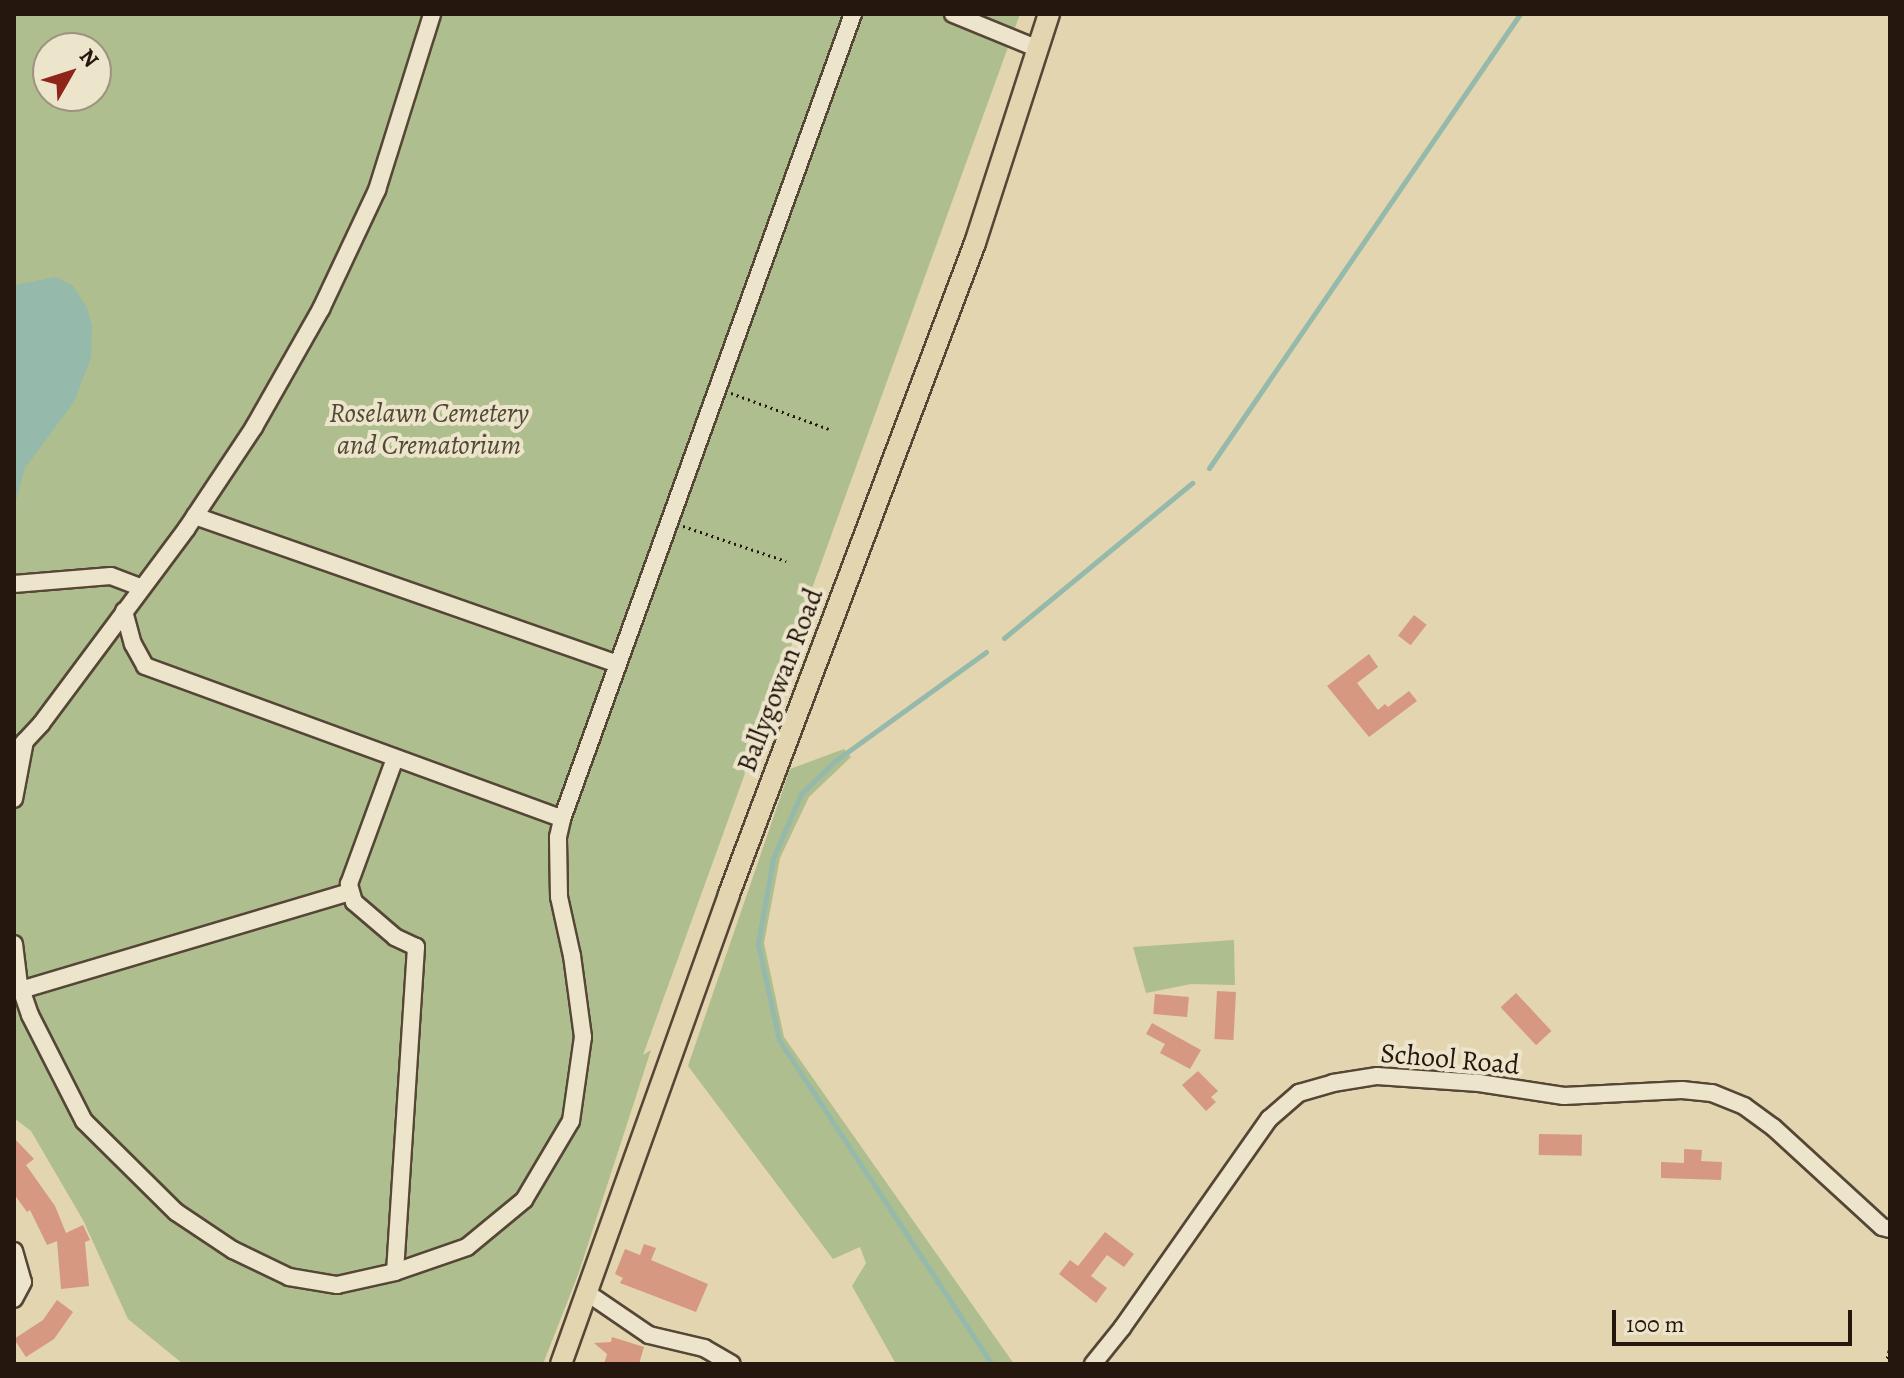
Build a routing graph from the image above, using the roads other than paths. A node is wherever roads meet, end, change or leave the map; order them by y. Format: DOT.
graph roads {
  1 [pos="432,14"];
  2 [pos="853,14"];
  3 [pos="953,14"];
  4 [pos="1047,14"];
  5 [pos="1036,48"];
  6 [pos="195,516"];
  7 [pos="14,584"];
  8 [pos="142,588"];
  9 [pos="124,611"];
  10 [pos="617,664"];
  11 [pos="19,747"];
  12 [pos="395,758"];
  13 [pos="14,799"];
  14 [pos="562,819"];
  15 [pos="349,892"];
  16 [pos="14,944"];
  17 [pos="21,990"];
  18 [pos="1890,1229"];
  19 [pos="14,1251"];
  20 [pos="395,1272"];
  21 [pos="586,1292"];
  22 [pos="14,1299"];
  23 [pos="561,1364"];
  24 [pos="732,1364"];
  25 [pos="1093,1364"];
  1 -- 6 [label="street"];
  2 -- 10 [label="street"];
  3 -- 5 [label="street"];
  4 -- 5 [label="main road, Ballygowan Road"];
  5 -- 21 [label="main road, Ballygowan Road"];
  6 -- 8 [label="street"];
  6 -- 10 [label="street"];
  7 -- 8 [label="street"];
  8 -- 9 [label="street"];
  9 -- 11 [label="street"];
  9 -- 12 [label="street"];
  10 -- 14 [label="street"];
  11 -- 13 [label="street"];
  12 -- 14 [label="street"];
  12 -- 15 [label="street"];
  14 -- 20 [label="street"];
  15 -- 17 [label="street"];
  15 -- 20 [label="street"];
  16 -- 17 [label="street"];
  17 -- 20 [label="street"];
  18 -- 25 [label="street, School Road"];
  19 -- 22 [label="street"];
  21 -- 23 [label="main road, Ballygowan Road"];
  21 -- 24 [label="street"];
}
